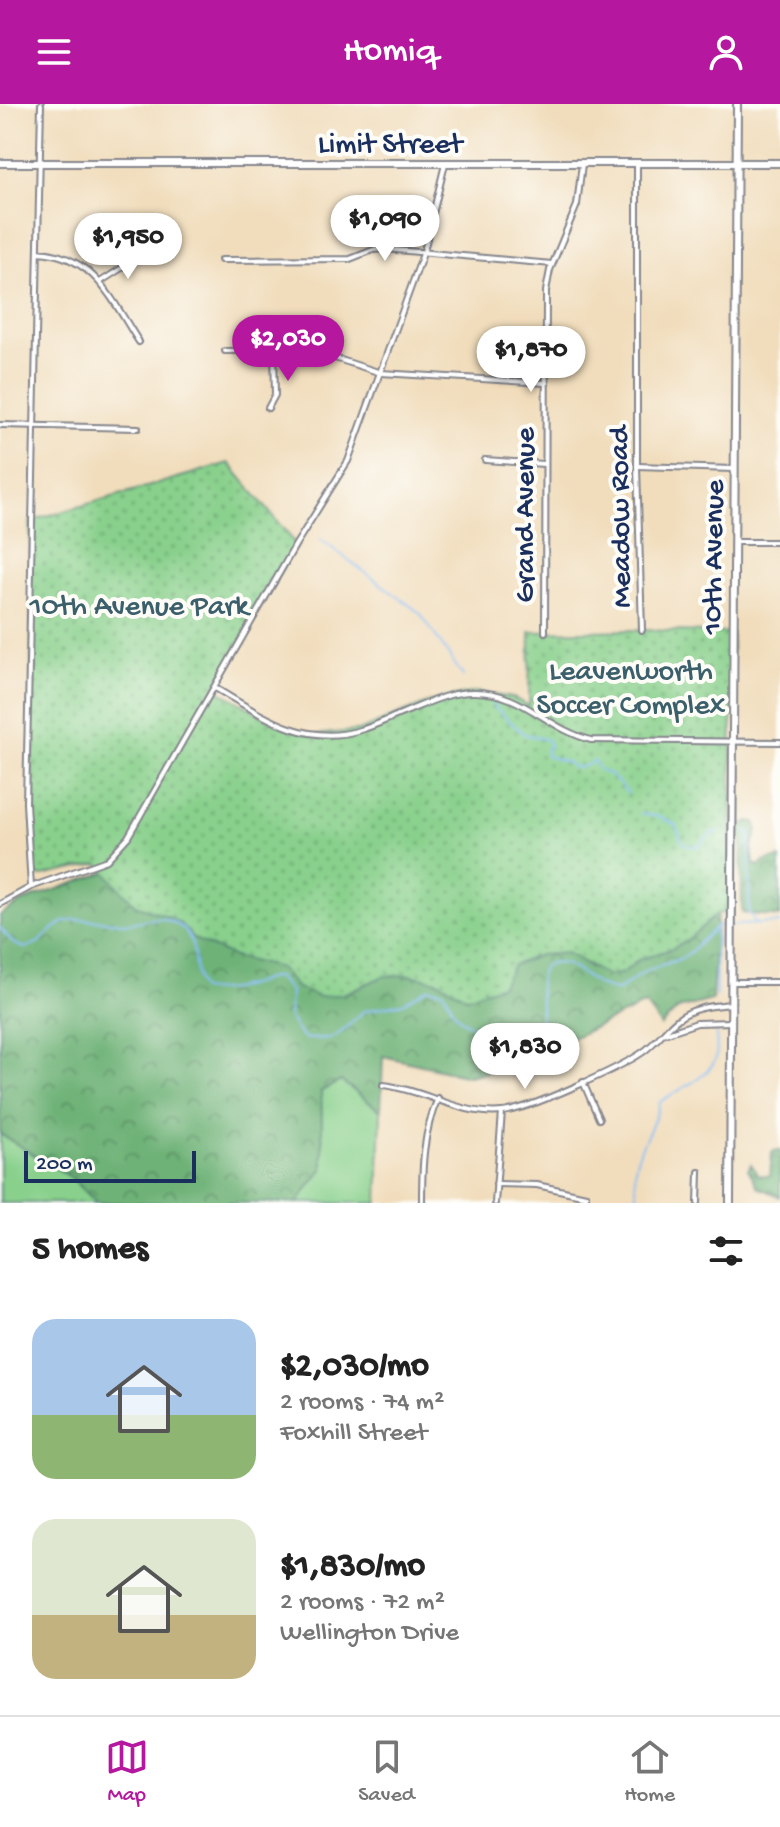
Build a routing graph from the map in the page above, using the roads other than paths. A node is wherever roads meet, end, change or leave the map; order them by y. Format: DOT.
graph roads {
  1 [pos="41,104"];
  2 [pos="737,104"];
  3 [pos="0,163"];
  4 [pos="637,163"];
  5 [pos="736,163"];
  6 [pos="780,163"];
  7 [pos="40,164"];
  8 [pos="445,164"];
  9 [pos="582,164"];
  10 [pos="424,251"];
  11 [pos="38,252"];
  12 [pos="142,255"];
  13 [pos="221,260"];
  14 [pos="552,264"];
  15 [pos="100,282"];
  16 [pos="139,342"];
  17 [pos="274,350"];
  18 [pos="225,351"];
  19 [pos="381,373"];
  20 [pos="546,383"];
  21 [pos="268,408"];
  22 [pos="0,425"];
  23 [pos="35,425"];
  24 [pos="138,428"];
  25 [pos="485,460"];
  26 [pos="544,464"];
  27 [pos="637,466"];
  28 [pos="734,469"];
  29 [pos="734,542"];
  30 [pos="780,542"];
  31 [pos="642,630"];
  32 [pos="545,632"];
  33 [pos="215,688"];
  34 [pos="732,742"];
  35 [pos="780,742"];
  36 [pos="31,887"];
  37 [pos="1,903"];
  38 [pos="731,982"];
  39 [pos="780,982"];
  40 [pos="731,1004"];
  41 [pos="731,1022"];
  42 [pos="664,1034"];
  43 [pos="583,1082"];
  44 [pos="383,1085"];
  45 [pos="438,1098"];
  46 [pos="502,1112"];
  47 [pos="599,1119"];
  48 [pos="699,1172"];
  49 [pos="496,1184"];
  50 [pos="586,1196"];
  51 [pos="422,1203"];
  52 [pos="495,1203"];
  53 [pos="698,1203"];
  54 [pos="730,1203"];
  1 -- 7 [label="street"];
  2 -- 5 [label="street, 10th Avenue"];
  3 -- 7 [label="street, Limit Street"];
  4 -- 5 [label="street, Limit Street"];
  4 -- 9 [label="street, Limit Street"];
  4 -- 27 [label="street, Meadow Road"];
  5 -- 6 [label="street, Limit Street"];
  5 -- 28 [label="street, 10th Avenue"];
  7 -- 8 [label="street, Limit Street"];
  7 -- 11 [label="street"];
  8 -- 9 [label="street, Limit Street"];
  8 -- 10 [label="street"];
  9 -- 14 [label="street, Grand Avenue"];
  10 -- 13 [label="street"];
  10 -- 14 [label="street"];
  10 -- 19 [label="street"];
  11 -- 15 [label="street"];
  11 -- 23 [label="street"];
  12 -- 15 [label="street"];
  14 -- 20 [label="street, Grand Avenue"];
  15 -- 16 [label="street"];
  17 -- 18 [label="street"];
  17 -- 19 [label="street"];
  17 -- 21 [label="street"];
  19 -- 20 [label="street"];
  19 -- 33 [label="street"];
  20 -- 26 [label="street, Grand Avenue"];
  22 -- 23 [label="street"];
  23 -- 24 [label="street"];
  23 -- 36 [label="street"];
  25 -- 26 [label="street"];
  26 -- 32 [label="street, Grand Avenue"];
  27 -- 28 [label="street"];
  27 -- 31 [label="street, Meadow Road"];
  28 -- 29 [label="street, 10th Avenue"];
  29 -- 30 [label="street"];
  29 -- 34 [label="street, 10th Avenue"];
  33 -- 34 [label="street"];
  33 -- 36 [label="street"];
  34 -- 35 [label="street"];
  34 -- 38 [label="street, 10th Avenue"];
  36 -- 37 [label="street"];
  38 -- 39 [label="street"];
  38 -- 40 [label="street, 10th Avenue"];
  40 -- 41 [label="street, 10th Avenue"];
  40 -- 42 [label="street"];
  41 -- 42 [label="street"];
  41 -- 54 [label="street, 10th Avenue"];
  42 -- 43 [label="street"];
  43 -- 46 [label="street"];
  43 -- 47 [label="street"];
  44 -- 45 [label="street"];
  45 -- 46 [label="street"];
  45 -- 51 [label="street"];
  46 -- 49 [label="street"];
  48 -- 53 [label="street"];
  49 -- 50 [label="street"];
  49 -- 52 [label="street"];
}
